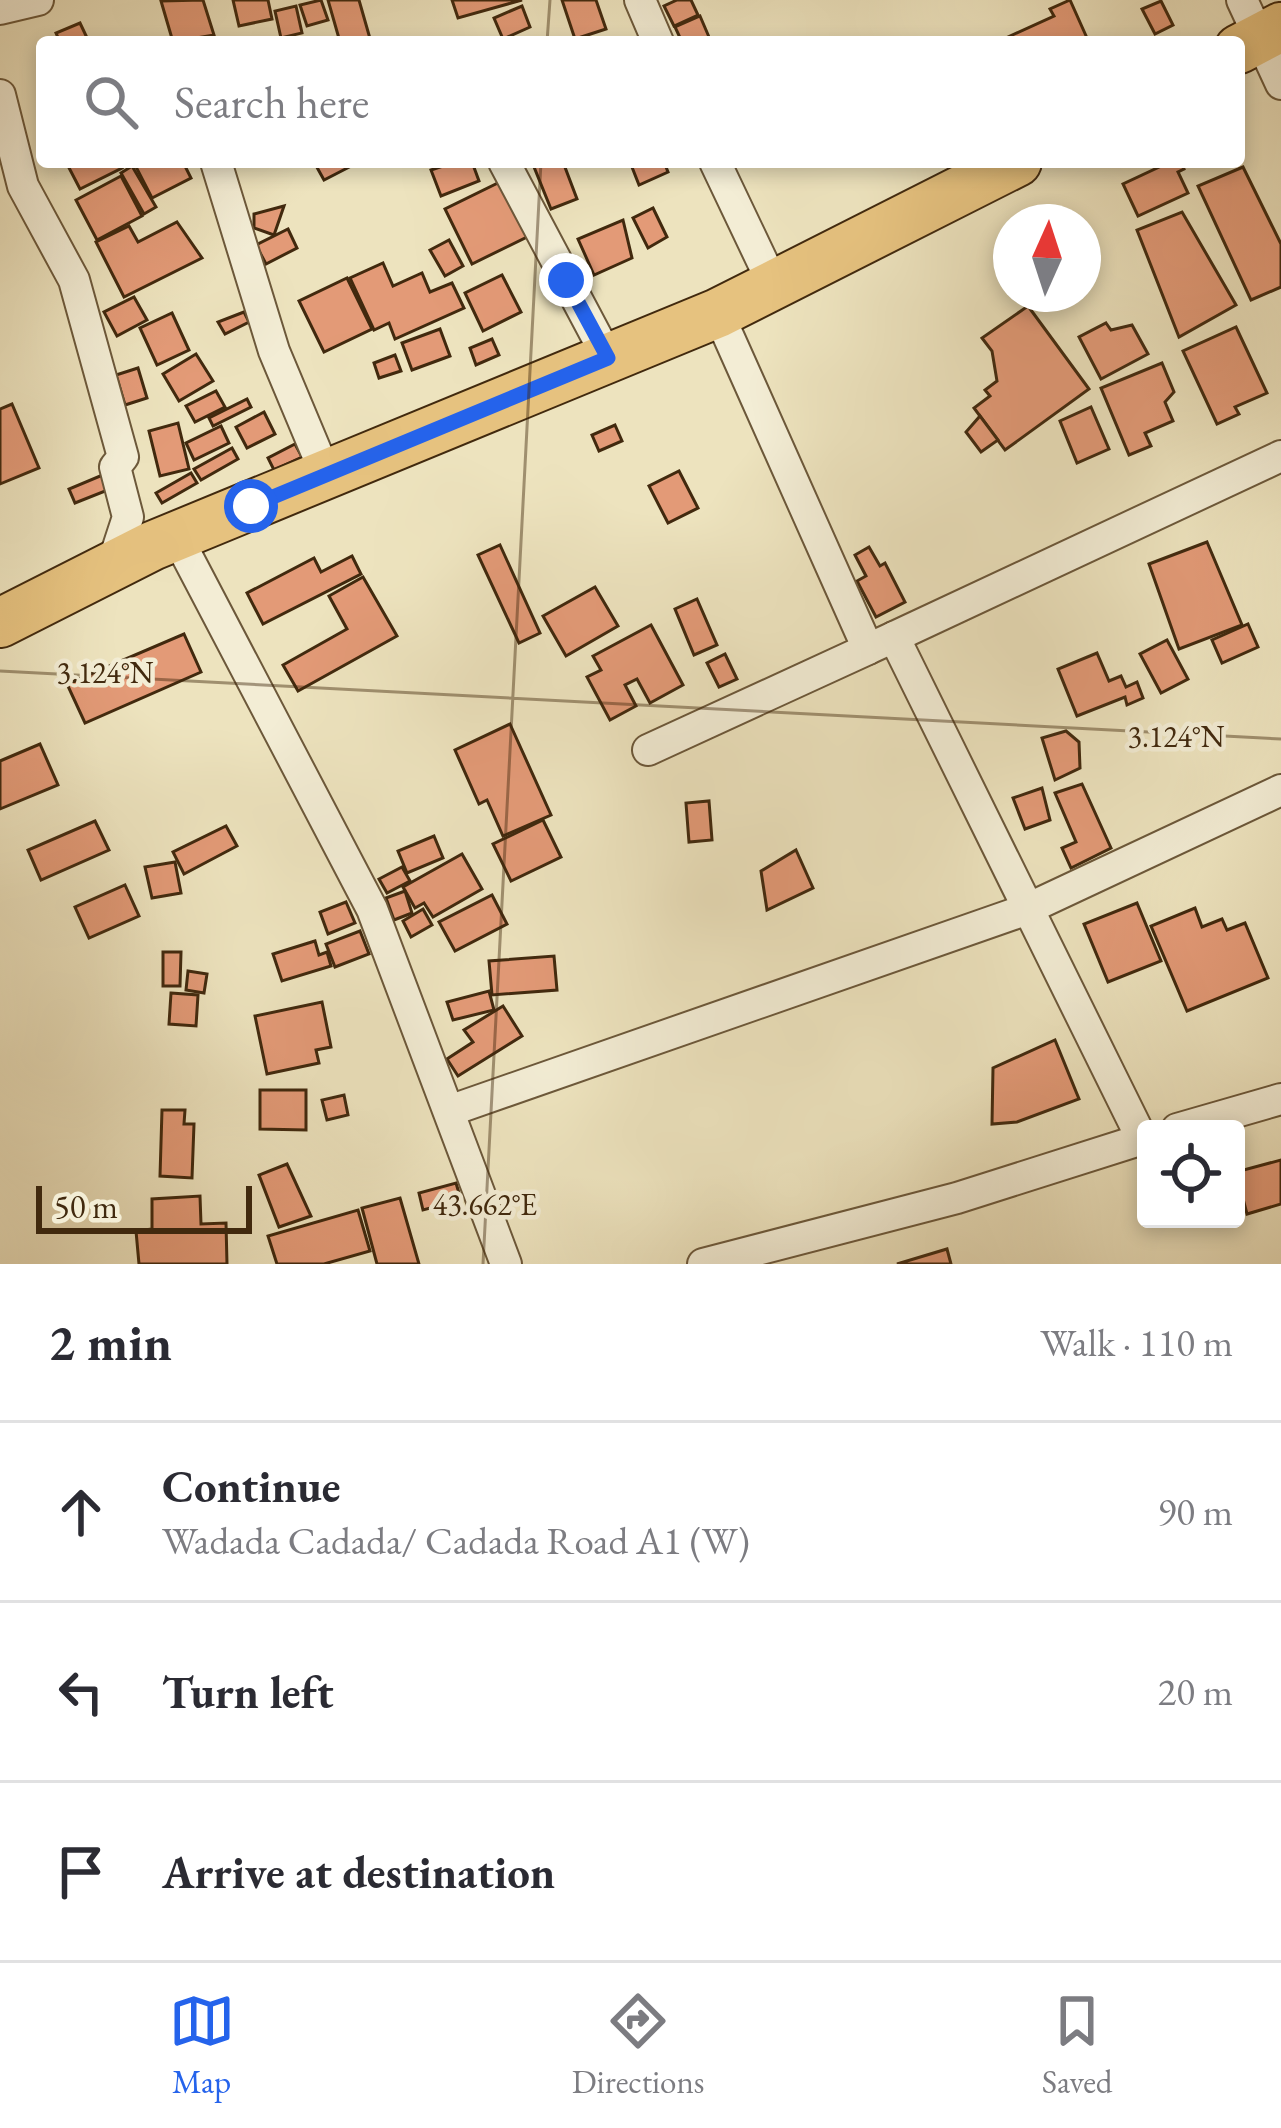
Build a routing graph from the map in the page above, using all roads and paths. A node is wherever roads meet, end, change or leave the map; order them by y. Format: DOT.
graph roads {
  1 [pos="38,0"];
  2 [pos="640,0"];
  3 [pos="0,9"];
  4 [pos="1255,29"];
  5 [pos="655,36"];
  6 [pos="1281,84"];
  7 [pos="0,95"];
  8 [pos="218,168"];
  9 [pos="507,168"];
  10 [pos="718,168"];
  11 [pos="1005,168"];
  12 [pos="774,286"];
  13 [pos="718,313"];
  14 [pos="608,358"];
  15 [pos="1281,456"];
  16 [pos="326,475"];
  17 [pos="177,537"];
  18 [pos="111,569"];
  19 [pos="0,622"];
  20 [pos="881,643"];
  21 [pos="648,750"];
  22 [pos="1281,790"];
  23 [pos="1025,910"];
  24 [pos="1281,1099"];
  25 [pos="449,1111"];
  26 [pos="1209,1120"];
  27 [pos="1137,1126"];
  28 [pos="1137,1141"];
  29 [pos="506,1264"];
  30 [pos="703,1264"];
  1 -- 3 [label="street"];
  2 -- 5 [label="street"];
  4 -- 6 [label="street"];
  7 -- 18 [label="street"];
  8 -- 16 [label="street"];
  9 -- 14 [label="street"];
  10 -- 12 [label="street"];
  11 -- 12 [label="main road"];
  12 -- 13 [label="main road"];
  13 -- 14 [label="main road"];
  13 -- 20 [label="street"];
  14 -- 16 [label="main road"];
  15 -- 20 [label="street"];
  16 -- 17 [label="main road"];
  17 -- 18 [label="main road"];
  17 -- 25 [label="street"];
  18 -- 19 [label="main road"];
  20 -- 21 [label="street"];
  20 -- 23 [label="street"];
  22 -- 23 [label="street"];
  23 -- 25 [label="street"];
  23 -- 27 [label="street"];
  24 -- 26 [label="street"];
  25 -- 29 [label="street"];
  28 -- 30 [label="street"];
}
